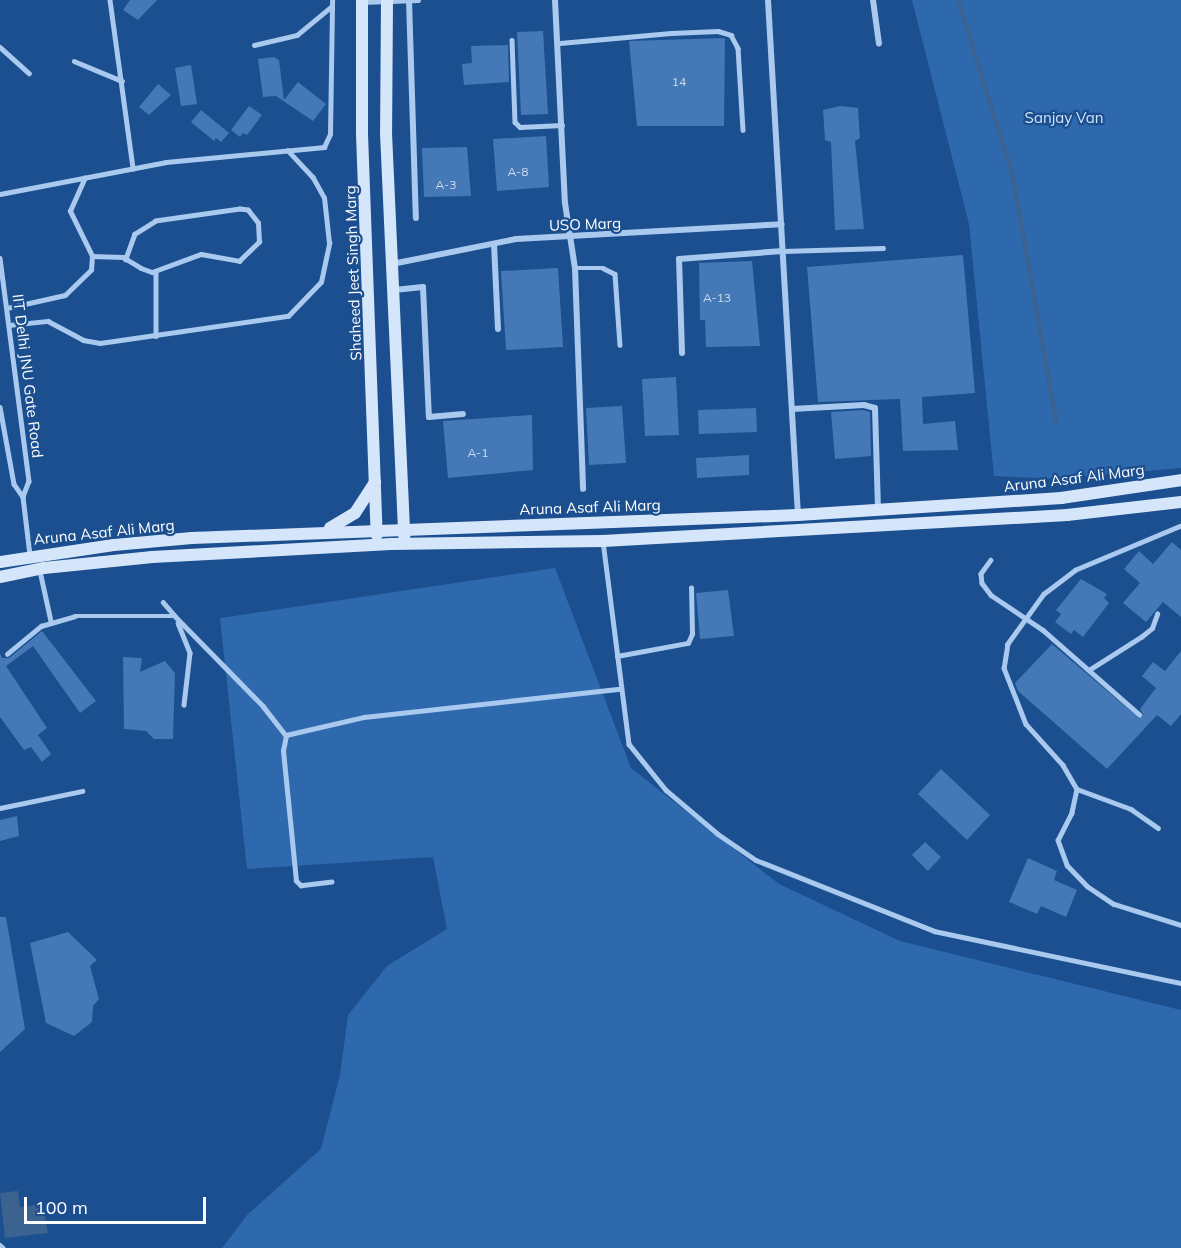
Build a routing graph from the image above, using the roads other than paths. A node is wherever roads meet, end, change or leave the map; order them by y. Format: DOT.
graph roads {
  1 [pos="110,0"];
  2 [pos="409,0"];
  3 [pos="418,0"];
  4 [pos="555,0"];
  5 [pos="768,0"];
  6 [pos="873,0"];
  7 [pos="362,1"];
  8 [pos="387,1"];
  9 [pos="332,3"];
  10 [pos="512,40"];
  11 [pos="560,43"];
  12 [pos="879,44"];
  13 [pos="254,45"];
  14 [pos="0,47"];
  15 [pos="74,61"];
  16 [pos="30,73"];
  17 [pos="122,81"];
  18 [pos="562,125"];
  19 [pos="743,130"];
  20 [pos="288,151"];
  21 [pos="133,168"];
  22 [pos="85,178"];
  23 [pos="0,194"];
  24 [pos="416,218"];
  25 [pos="782,224"];
  26 [pos="569,239"];
  27 [pos="494,243"];
  28 [pos="883,248"];
  29 [pos="783,251"];
  30 [pos="92,256"];
  31 [pos="0,258"];
  32 [pos="126,259"];
  33 [pos="392,264"];
  34 [pos="575,268"];
  35 [pos="156,271"];
  36 [pos="393,290"];
  37 [pos="7,308"];
  38 [pos="9,325"];
  39 [pos="498,329"];
  40 [pos="156,336"];
  41 [pos="620,345"];
  42 [pos="682,353"];
  43 [pos="0,407"];
  44 [pos="792,409"];
  45 [pos="463,414"];
  46 [pos="1181,480"];
  47 [pos="375,481"];
  48 [pos="583,489"];
  49 [pos="23,497"];
  50 [pos="1181,502"];
  51 [pos="878,510"];
  52 [pos="798,515"];
  53 [pos="602,522"];
  54 [pos="1181,526"];
  55 [pos="404,529"];
  56 [pos="377,530"];
  57 [pos="321,531"];
  58 [pos="603,541"];
  59 [pos="404,544"];
  60 [pos="378,545"];
  61 [pos="30,555"];
  62 [pos="991,560"];
  63 [pos="0,562"];
  64 [pos="39,569"];
  65 [pos="0,578"];
  66 [pos="691,588"];
  67 [pos="163,602"];
  68 [pos="1156,614"];
  69 [pos="175,616"];
  70 [pos="1024,617"];
  71 [pos="51,621"];
  72 [pos="7,654"];
  73 [pos="617,656"];
  74 [pos="1089,670"];
  75 [pos="620,689"];
  76 [pos="184,705"];
  77 [pos="1139,714"];
  78 [pos="286,735"];
  79 [pos="1077,789"];
  80 [pos="82,791"];
  81 [pos="0,808"];
  82 [pos="1158,828"];
  83 [pos="332,882"];
  84 [pos="1181,925"];
  85 [pos="1181,983"];
  1 -- 17 [label="lane"];
  2 -- 3 [label="street"];
  2 -- 8 [label="street"];
  2 -- 24 [label="street"];
  4 -- 11 [label="street"];
  5 -- 25 [label="street"];
  6 -- 12 [label="street"];
  7 -- 8 [label="street"];
  7 -- 47 [label="main road, Shaheed Jeet Singh Marg"];
  8 -- 33 [label="main road"];
  9 -- 13 [label="lane"];
  9 -- 20 [label="lane"];
  10 -- 18 [label="lane"];
  11 -- 18 [label="street"];
  11 -- 19 [label="lane"];
  14 -- 16 [label="lane"];
  15 -- 17 [label="lane"];
  17 -- 21 [label="lane"];
  18 -- 26 [label="street"];
  20 -- 21 [label="lane"];
  20 -- 40 [label="lane"];
  21 -- 22 [label="lane"];
  22 -- 23 [label="lane"];
  22 -- 30 [label="lane"];
  25 -- 26 [label="street, USO Marg"];
  25 -- 29 [label="street"];
  26 -- 27 [label="street, USO Marg"];
  26 -- 34 [label="street"];
  27 -- 33 [label="street, USO Marg"];
  27 -- 39 [label="street"];
  28 -- 29 [label="lane"];
  29 -- 42 [label="street"];
  29 -- 44 [label="street"];
  30 -- 32 [label="lane"];
  30 -- 37 [label="lane"];
  31 -- 37 [label="lane, IIT Delhi JNU Gate Road"];
  32 -- 35 [label="lane"];
  32 -- 35 [label="lane"];
  33 -- 36 [label="main road"];
  34 -- 41 [label="lane"];
  34 -- 48 [label="street"];
  35 -- 40 [label="lane"];
  36 -- 45 [label="street"];
  36 -- 55 [label="main road"];
  37 -- 38 [label="lane, IIT Delhi JNU Gate Road"];
  38 -- 40 [label="lane"];
  38 -- 49 [label="lane, IIT Delhi JNU Gate Road"];
  43 -- 49 [label="lane, IIT Delhi JNU Gate Road"];
  44 -- 51 [label="street"];
  44 -- 52 [label="street"];
  46 -- 51 [label="main road, Aruna Asaf Ali Marg"];
  47 -- 56 [label="main road, Shaheed Jeet Singh Marg"];
  47 -- 57 [label="main road"];
  49 -- 61 [label="lane, IIT Delhi JNU Gate Road"];
  50 -- 58 [label="main road, Aruna Asaf Ali Marg"];
  51 -- 52 [label="main road, Aruna Asaf Ali Marg"];
  52 -- 53 [label="main road, Aruna Asaf Ali Marg"];
  53 -- 55 [label="main road, Aruna Asaf Ali Marg"];
  53 -- 58 [label="street"];
  54 -- 70 [label="lane"];
  55 -- 56 [label="main road, Aruna Asaf Ali Marg"];
  55 -- 59 [label="main road"];
  56 -- 57 [label="main road, Aruna Asaf Ali Marg"];
  56 -- 60 [label="main road, Shaheed Jeet Singh Marg"];
  57 -- 61 [label="main road, Aruna Asaf Ali Marg"];
  58 -- 59 [label="main road, Aruna Asaf Ali Marg"];
  58 -- 73 [label="lane"];
  59 -- 60 [label="main road, Aruna Asaf Ali Marg"];
  60 -- 64 [label="main road, Aruna Asaf Ali Marg"];
  61 -- 63 [label="main road, Aruna Asaf Ali Marg"];
  62 -- 70 [label="lane"];
  64 -- 65 [label="main road, Aruna Asaf Ali Marg"];
  64 -- 71 [label="lane"];
  66 -- 73 [label="lane"];
  67 -- 69 [label="lane"];
  68 -- 74 [label="lane"];
  69 -- 71 [label="lane"];
  69 -- 76 [label="lane"];
  69 -- 78 [label="lane"];
  70 -- 74 [label="lane"];
  70 -- 79 [label="lane"];
  71 -- 72 [label="lane"];
  73 -- 75 [label="lane"];
  74 -- 77 [label="lane"];
  75 -- 78 [label="lane"];
  75 -- 85 [label="lane"];
  78 -- 83 [label="lane"];
  79 -- 82 [label="lane"];
  79 -- 84 [label="lane"];
  80 -- 81 [label="lane"];
}
